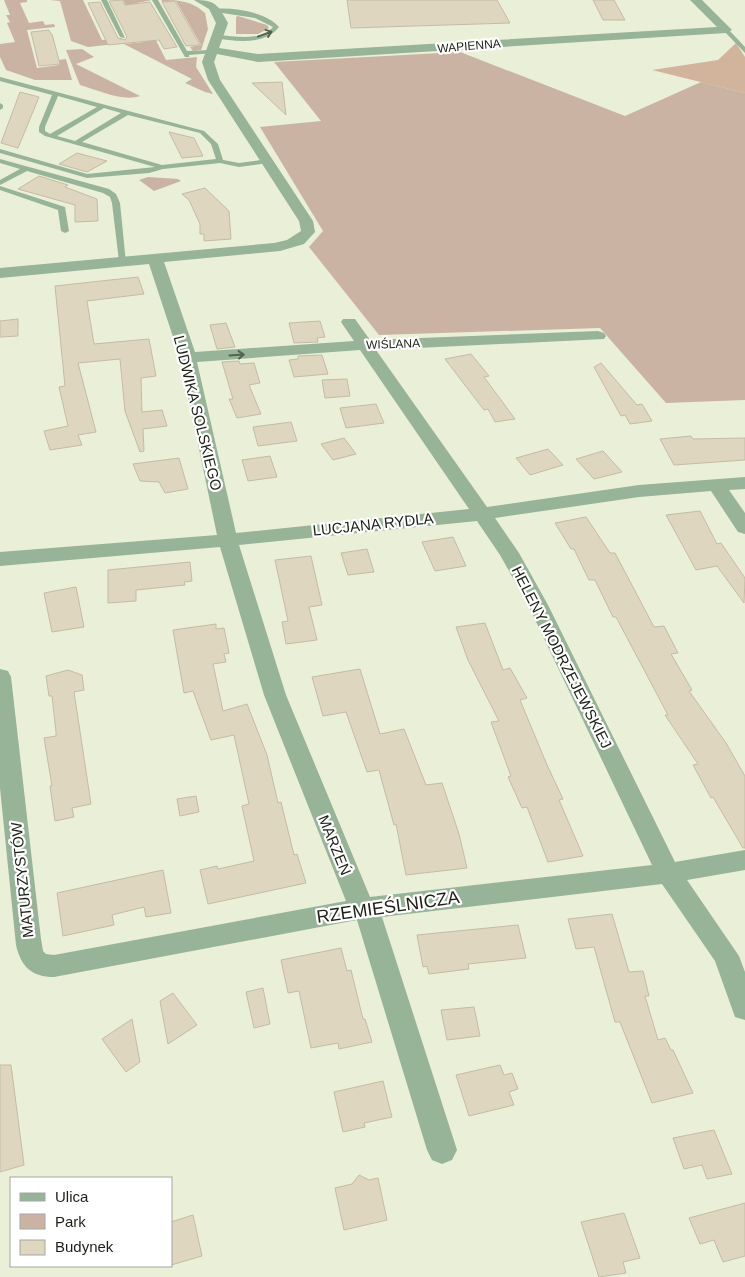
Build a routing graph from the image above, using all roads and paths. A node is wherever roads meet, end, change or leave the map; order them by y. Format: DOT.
graph roads {
  1 [pos="104,0"];
  2 [pos="156,0"];
  3 [pos="200,0"];
  4 [pos="696,0"];
  5 [pos="216,10"];
  6 [pos="726,30"];
  7 [pos="123,37"];
  8 [pos="214,46"];
  9 [pos="745,51"];
  10 [pos="0,79"];
  11 [pos="57,94"];
  12 [pos="103,106"];
  13 [pos="127,112"];
  14 [pos="51,136"];
  15 [pos="76,143"];
  16 [pos="0,151"];
  17 [pos="0,161"];
  18 [pos="220,161"];
  19 [pos="268,161"];
  20 [pos="162,167"];
  21 [pos="27,168"];
  22 [pos="0,183"];
  23 [pos="0,188"];
  24 [pos="64,231"];
  25 [pos="155,259"];
  26 [pos="123,261"];
  27 [pos="0,272"];
  28 [pos="348,322"];
  29 [pos="598,336"];
  30 [pos="365,345"];
  31 [pos="188,358"];
  32 [pos="745,483"];
  33 [pos="716,484"];
  34 [pos="483,514"];
  35 [pos="745,528"];
  36 [pos="228,540"];
  37 [pos="0,559"];
  38 [pos="0,677"];
  39 [pos="745,860"];
  40 [pos="668,873"];
  41 [pos="364,908"];
  42 [pos="36,961"];
  43 [pos="745,1008"];
  44 [pos="442,1150"];
  1 -- 7 [label="lane"];
  2 -- 8 [label="lane"];
  3 -- 5 [label="street"];
  4 -- 6 [label="street"];
  5 -- 8 [label="street"];
  8 -- 5 [label="lane, one-way"];
  6 -- 8 [label="street, WAPIENNA"];
  6 -- 9 [label="lane"];
  8 -- 19 [label="street"];
  10 -- 11 [label="lane"];
  11 -- 12 [label="lane"];
  11 -- 14 [label="lane"];
  12 -- 13 [label="lane"];
  12 -- 14 [label="lane"];
  13 -- 15 [label="lane"];
  13 -- 18 [label="lane"];
  14 -- 15 [label="lane"];
  15 -- 20 [label="lane"];
  16 -- 20 [label="lane"];
  17 -- 21 [label="lane"];
  18 -- 19 [label="lane"];
  18 -- 20 [label="lane"];
  19 -- 25 [label="street"];
  21 -- 22 [label="lane"];
  21 -- 26 [label="lane"];
  23 -- 24 [label="lane"];
  25 -- 26 [label="street"];
  25 -- 31 [label="street, LUDWIKA SOLSKIEGO"];
  26 -- 27 [label="street"];
  28 -- 30 [label="street, HELENY MODRZEJEWSKIEJ"];
  29 -- 30 [label="street, WIŚLANA"];
  31 -- 30 [label="street, WIŚLANA, one-way"];
  30 -- 34 [label="street, HELENY MODRZEJEWSKIEJ"];
  31 -- 36 [label="street, LUDWIKA SOLSKIEGO"];
  32 -- 33 [label="street, LUCJANA RYDLA"];
  33 -- 34 [label="street, LUCJANA RYDLA"];
  33 -- 35 [label="street"];
  34 -- 36 [label="street, LUCJANA RYDLA"];
  34 -- 40 [label="street, HELENY MODRZEJEWSKIEJ"];
  36 -- 37 [label="street, LUCJANA RYDLA"];
  36 -- 41 [label="street, MARZEŃ"];
  38 -- 42 [label="street, MATURZYSTÓW"];
  39 -- 40 [label="street, RZEMIEŚLNICZA"];
  40 -- 41 [label="street, RZEMIEŚLNICZA"];
  40 -- 43 [label="street, HELENY MODRZEJEWSKIEJ"];
  41 -- 42 [label="street, RZEMIEŚLNICZA"];
  41 -- 44 [label="street, MARZEŃ"];
}
